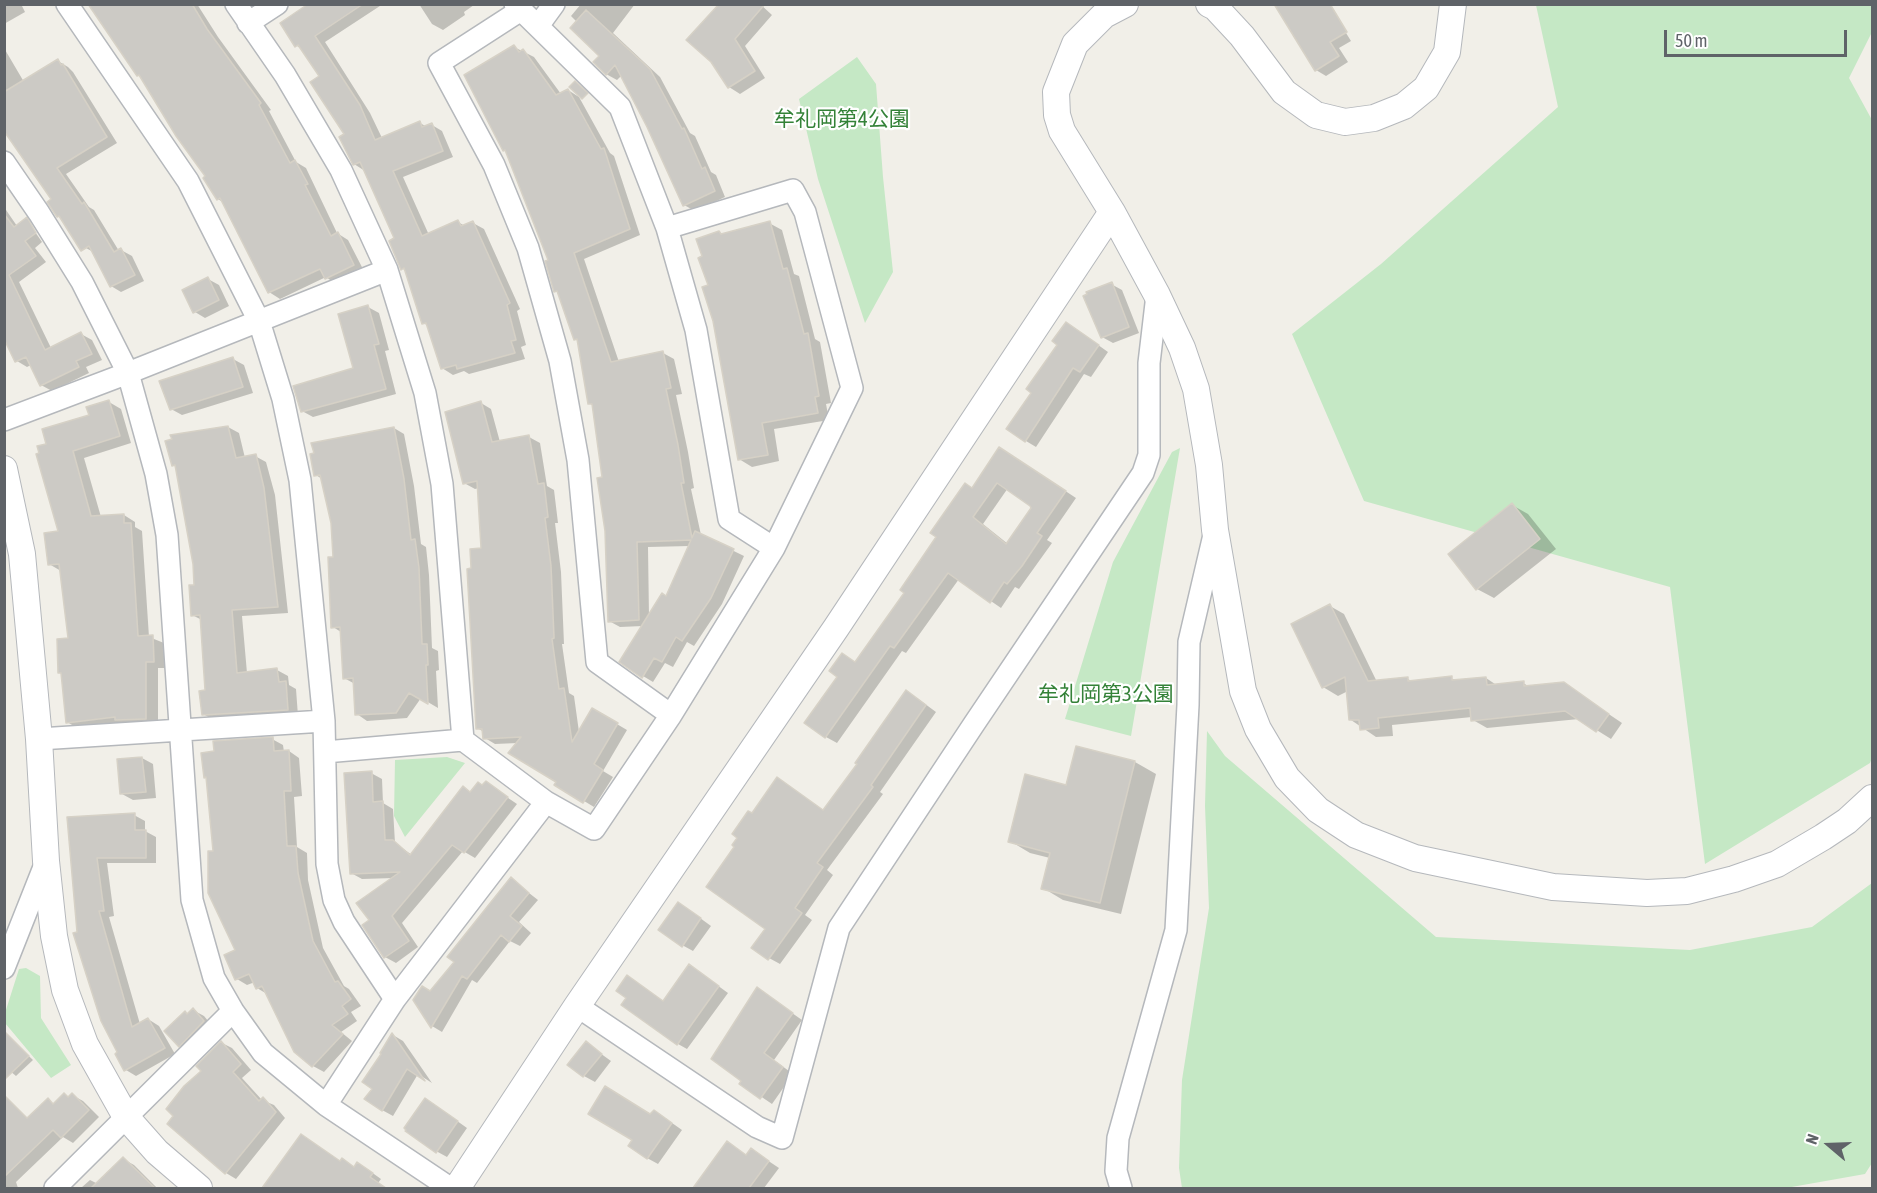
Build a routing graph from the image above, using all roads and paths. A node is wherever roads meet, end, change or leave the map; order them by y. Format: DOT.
graph roads {
  1 [pos="67,4"];
  2 [pos="236,4"];
  3 [pos="277,4"];
  4 [pos="554,4"];
  5 [pos="1209,4"];
  6 [pos="1453,4"];
  7 [pos="1122,5"];
  8 [pos="518,7"];
  9 [pos="248,23"];
  10 [pos="538,26"];
  11 [pos="4,162"];
  12 [pos="1112,212"];
  13 [pos="667,228"];
  14 [pos="387,270"];
  15 [pos="1157,295"];
  16 [pos="259,321"];
  17 [pos="128,373"];
  18 [pos="4,420"];
  19 [pos="4,469"];
  20 [pos="1215,530"];
  21 [pos="774,548"];
  22 [pos="671,715"];
  23 [pos="324,721"];
  24 [pos="181,731"];
  25 [pos="39,739"];
  26 [pos="463,740"];
  27 [pos="326,752"];
  28 [pos="1872,798"];
  29 [pos="546,802"];
  30 [pos="46,861"];
  31 [pos="4,968"];
  32 [pos="395,999"];
  33 [pos="578,1006"];
  34 [pos="233,1011"];
  35 [pos="326,1105"];
  36 [pos="126,1118"];
  37 [pos="55,1188"];
  38 [pos="199,1188"];
  39 [pos="450,1188"];
  40 [pos="457,1188"];
  41 [pos="1121,1188"];
  1 -- 16 [label="street"];
  2 -- 9 [label="street"];
  3 -- 9 [label="street"];
  4 -- 10 [label="street"];
  5 -- 6 [label="street"];
  7 -- 12 [label="street"];
  8 -- 10 [label="street"];
  8 -- 22 [label="street"];
  9 -- 14 [label="street"];
  10 -- 13 [label="street"];
  11 -- 17 [label="street"];
  12 -- 15 [label="street"];
  12 -- 33 [label="street"];
  13 -- 21 [label="street"];
  13 -- 21 [label="street"];
  14 -- 16 [label="street"];
  14 -- 26 [label="street"];
  15 -- 20 [label="street"];
  15 -- 33 [label="street"];
  16 -- 17 [label="street"];
  16 -- 23 [label="street"];
  17 -- 18 [label="street"];
  17 -- 24 [label="street"];
  19 -- 25 [label="street"];
  20 -- 28 [label="street"];
  20 -- 41 [label="street"];
  21 -- 22 [label="street"];
  22 -- 29 [label="street"];
  23 -- 24 [label="street"];
  23 -- 27 [label="street"];
  24 -- 25 [label="street"];
  24 -- 34 [label="street"];
  25 -- 30 [label="street"];
  26 -- 27 [label="street"];
  26 -- 29 [label="street"];
  27 -- 32 [label="street"];
  29 -- 32 [label="street"];
  30 -- 31 [label="street"];
  30 -- 36 [label="street"];
  32 -- 35 [label="street"];
  33 -- 40 [label="street"];
  34 -- 35 [label="street"];
  34 -- 36 [label="street"];
  35 -- 39 [label="street"];
  36 -- 37 [label="street"];
  36 -- 38 [label="street"];
}
